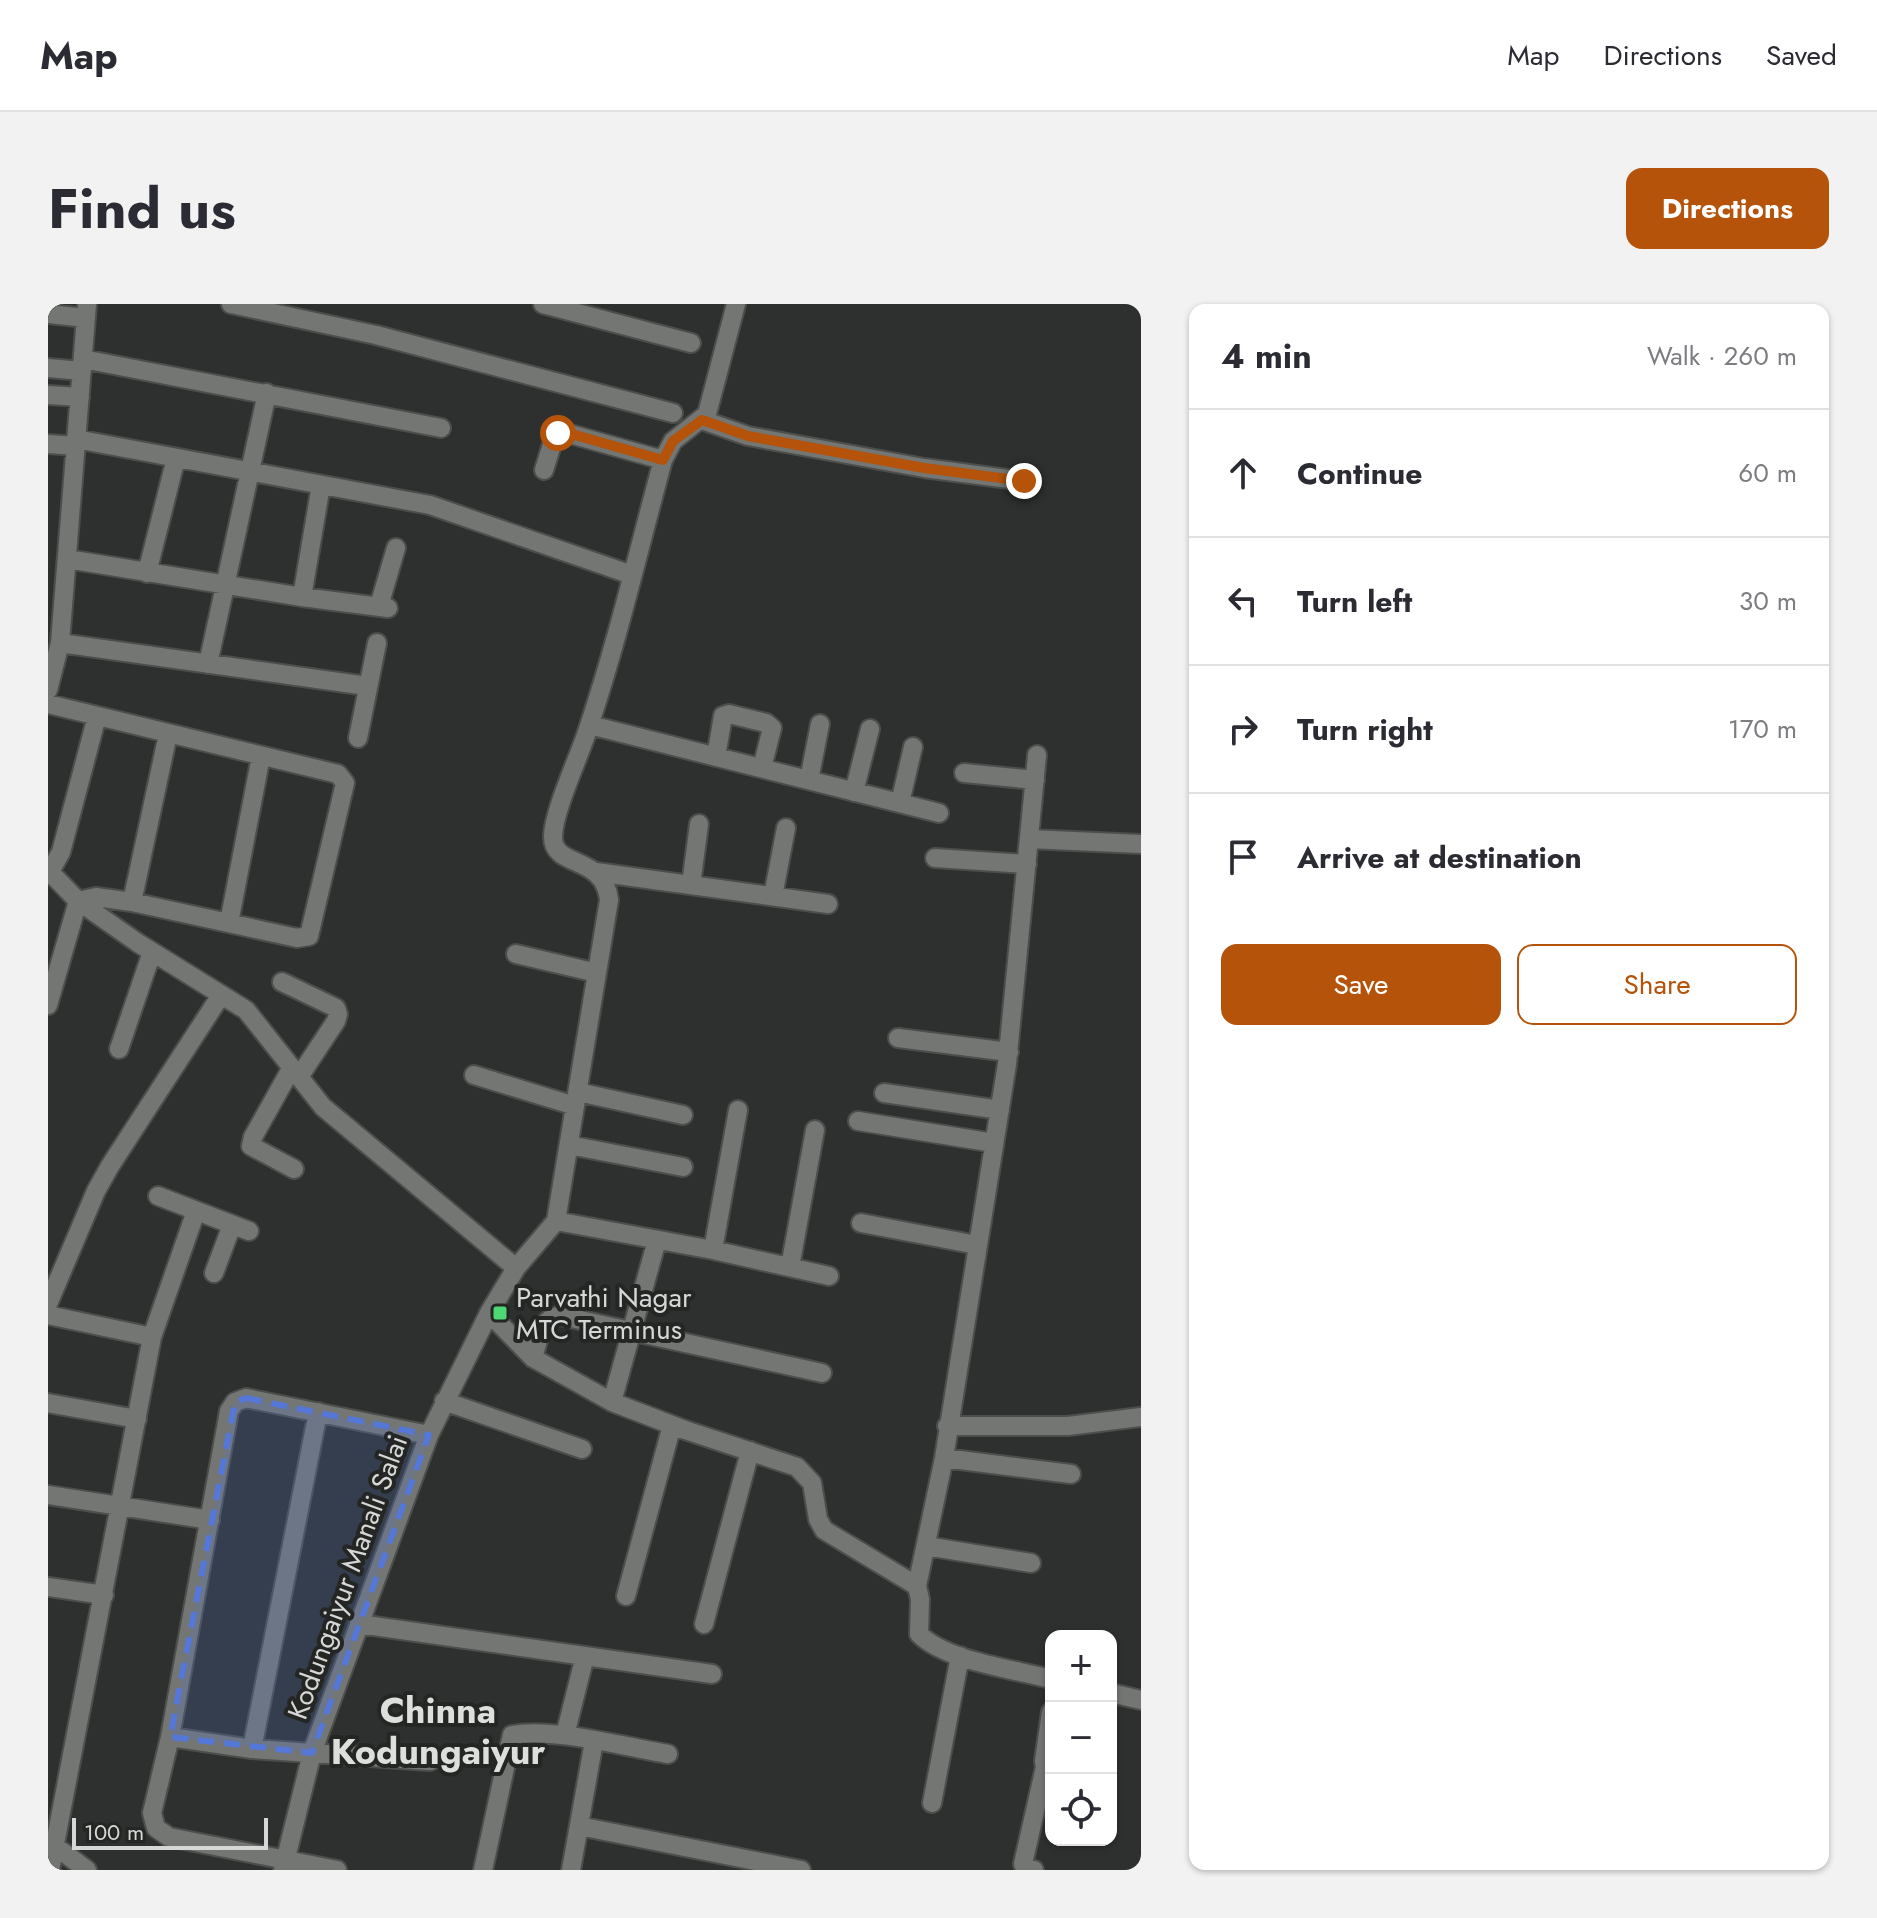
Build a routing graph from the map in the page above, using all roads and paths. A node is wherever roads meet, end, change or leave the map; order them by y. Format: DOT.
graph roads {
  1 [pos="231,304"];
  2 [pos="543,304"];
  3 [pos="736,304"];
  4 [pos="86,311"];
  5 [pos="48,314"];
  6 [pos="691,343"];
  7 [pos="82,365"];
  8 [pos="48,368"];
  9 [pos="267,393"];
  10 [pos="48,395"];
  11 [pos="80,397"];
  12 [pos="673,413"];
  13 [pos="702,420"];
  14 [pos="441,428"];
  15 [pos="76,443"];
  16 [pos="48,444"];
  17 [pos="176,458"];
  18 [pos="663,460"];
  19 [pos="544,470"];
  20 [pos="251,472"];
  21 [pos="1024,481"];
  22 [pos="321,485"];
  23 [pos="396,548"];
  24 [pos="67,559"];
  25 [pos="147,573"];
  26 [pos="632,575"];
  27 [pos="225,585"];
  28 [pos="302,597"];
  29 [pos="60,643"];
  30 [pos="377,643"];
  31 [pos="208,664"];
  32 [pos="367,686"];
  33 [pos="48,690"];
  34 [pos="48,704"];
  35 [pos="97,716"];
  36 [pos="820,724"];
  37 [pos="590,725"];
  38 [pos="870,729"];
  39 [pos="168,734"];
  40 [pos="358,738"];
  41 [pos="913,747"];
  42 [pos="1037,755"];
  43 [pos="261,756"];
  44 [pos="716,757"];
  45 [pos="762,768"];
  46 [pos="964,773"];
  47 [pos="809,780"];
  48 [pos="1035,780"];
  49 [pos="854,792"];
  50 [pos="900,803"];
  51 [pos="939,813"];
  52 [pos="699,824"];
  53 [pos="786,828"];
  54 [pos="1029,839"];
  55 [pos="1141,844"];
  56 [pos="935,858"];
  57 [pos="1027,864"];
  58 [pos="49,872"];
  59 [pos="596,872"];
  60 [pos="691,885"];
  61 [pos="773,896"];
  62 [pos="78,901"];
  63 [pos="132,902"];
  64 [pos="828,904"];
  65 [pos="229,923"];
  66 [pos="152,952"];
  67 [pos="516,954"];
  68 [pos="597,973"];
  69 [pos="282,982"];
  70 [pos="221,995"];
  71 [pos="48,1005"];
  72 [pos="898,1038"];
  73 [pos="119,1049"];
  74 [pos="1009,1052"];
  75 [pos="295,1073"];
  76 [pos="474,1075"];
  77 [pos="884,1093"];
  78 [pos="576,1099"];
  79 [pos="738,1110"];
  80 [pos="1000,1110"];
  81 [pos="683,1115"];
  82 [pos="858,1121"];
  83 [pos="815,1130"];
  84 [pos="994,1143"];
  85 [pos="569,1145"];
  86 [pos="683,1167"];
  87 [pos="294,1169"];
  88 [pos="158,1196"];
  89 [pos="196,1211"];
  90 [pos="556,1221"];
  91 [pos="861,1223"];
  92 [pos="657,1240"];
  93 [pos="977,1245"];
  94 [pos="713,1250"];
  95 [pos="790,1267"];
  96 [pos="516,1268"];
  97 [pos="214,1273"];
  98 [pos="829,1276"];
  99 [pos="48,1304"];
  100 [pos="489,1313"];
  101 [pos="48,1315"];
  102 [pos="631,1331"];
  103 [pos="152,1337"];
  104 [pos="533,1358"];
  105 [pos="822,1373"];
  106 [pos="444,1401"];
  107 [pos="612,1402"];
  108 [pos="48,1403"];
  109 [pos="318,1412"];
  110 [pos="1141,1417"];
  111 [pos="137,1419"];
  112 [pos="672,1425"];
  113 [pos="947,1426"];
  114 [pos="429,1435"];
  115 [pos="582,1449"];
  116 [pos="750,1451"];
  117 [pos="944,1458"];
  118 [pos="1071,1474"];
  119 [pos="48,1495"];
  120 [pos="119,1506"];
  121 [pos="210,1520"];
  122 [pos="926,1546"];
  123 [pos="1031,1563"];
  124 [pos="917,1586"];
  125 [pos="48,1587"];
  126 [pos="104,1595"];
  127 [pos="626,1596"];
  128 [pos="359,1624"];
  129 [pos="704,1624"];
  130 [pos="585,1656"];
  131 [pos="960,1656"];
  132 [pos="712,1674"];
  133 [pos="1045,1677"];
  134 [pos="1117,1694"];
  135 [pos="1141,1700"];
  136 [pos="565,1735"];
  137 [pos="170,1737"];
  138 [pos="594,1741"];
  139 [pos="252,1749"];
  140 [pos="312,1753"];
  141 [pos="668,1754"];
  142 [pos="430,1761"];
  143 [pos="1047,1774"];
  144 [pos="932,1803"];
  145 [pos="579,1826"];
  146 [pos="52,1843"];
  147 [pos="284,1865"];
  148 [pos="50,1870"];
  149 [pos="87,1870"];
  150 [pos="337,1870"];
  151 [pos="483,1870"];
  152 [pos="571,1870"];
  153 [pos="801,1870"];
  154 [pos="1034,1870"];
  1 -- 12 [label="street"];
  2 -- 6 [label="street"];
  3 -- 13 [label="street"];
  4 -- 5 [label="street"];
  4 -- 7 [label="street"];
  7 -- 8 [label="street"];
  7 -- 9 [label="street"];
  7 -- 11 [label="street"];
  9 -- 14 [label="street"];
  9 -- 20 [label="street"];
  10 -- 11 [label="street"];
  11 -- 15 [label="street"];
  13 -- 18 [label="street"];
  13 -- 21 [label="street"];
  15 -- 16 [label="street"];
  15 -- 17 [label="street"];
  15 -- 24 [label="street"];
  17 -- 20 [label="street"];
  17 -- 25 [label="street"];
  18 -- 19 [label="street"];
  18 -- 26 [label="street"];
  20 -- 22 [label="street"];
  20 -- 27 [label="street"];
  22 -- 26 [label="street"];
  22 -- 28 [label="street"];
  23 -- 28 [label="street"];
  24 -- 25 [label="street"];
  24 -- 29 [label="street"];
  25 -- 27 [label="street"];
  26 -- 37 [label="street"];
  27 -- 28 [label="street"];
  27 -- 31 [label="street"];
  29 -- 31 [label="street"];
  29 -- 33 [label="street"];
  30 -- 32 [label="street"];
  31 -- 32 [label="street"];
  32 -- 40 [label="street"];
  34 -- 35 [label="street"];
  35 -- 39 [label="street"];
  35 -- 58 [label="street"];
  36 -- 47 [label="street"];
  37 -- 44 [label="street"];
  37 -- 59 [label="street"];
  38 -- 49 [label="street"];
  39 -- 43 [label="street"];
  39 -- 63 [label="street"];
  41 -- 50 [label="street"];
  42 -- 48 [label="street"];
  43 -- 65 [label="street"];
  43 -- 65 [label="street"];
  44 -- 45 [label="street"];
  44 -- 45 [label="street"];
  45 -- 47 [label="street"];
  46 -- 48 [label="street"];
  47 -- 49 [label="street"];
  48 -- 54 [label="street"];
  49 -- 50 [label="street"];
  50 -- 51 [label="street"];
  52 -- 60 [label="street"];
  53 -- 61 [label="street"];
  54 -- 55 [label="street"];
  54 -- 57 [label="street"];
  56 -- 57 [label="street"];
  57 -- 74 [label="street"];
  58 -- 62 [label="street"];
  59 -- 60 [label="street"];
  59 -- 68 [label="street"];
  60 -- 61 [label="street"];
  61 -- 64 [label="street"];
  62 -- 63 [label="street"];
  62 -- 66 [label="street"];
  62 -- 71 [label="street"];
  63 -- 65 [label="street"];
  66 -- 70 [label="street"];
  66 -- 73 [label="street"];
  67 -- 68 [label="street"];
  68 -- 78 [label="street"];
  69 -- 75 [label="street"];
  70 -- 75 [label="street"];
  70 -- 99 [label="street"];
  72 -- 74 [label="street"];
  74 -- 80 [label="street"];
  75 -- 87 [label="street"];
  75 -- 96 [label="street"];
  76 -- 78 [label="street"];
  77 -- 80 [label="street"];
  78 -- 81 [label="street"];
  78 -- 85 [label="street"];
  79 -- 94 [label="street"];
  80 -- 84 [label="street"];
  82 -- 84 [label="street"];
  83 -- 95 [label="street"];
  84 -- 93 [label="street"];
  85 -- 86 [label="street"];
  85 -- 90 [label="street"];
  88 -- 89 [label="street"];
  89 -- 97 [label="street"];
  89 -- 103 [label="street"];
  90 -- 92 [label="street"];
  90 -- 96 [label="street, Kodungaiyur Manali Salai"];
  91 -- 93 [label="street"];
  92 -- 94 [label="street"];
  92 -- 102 [label="street"];
  93 -- 113 [label="street"];
  94 -- 95 [label="street"];
  95 -- 98 [label="street"];
  96 -- 100 [label="street, Kodungaiyur Manali Salai"];
  100 -- 104 [label="street"];
  100 -- 106 [label="street, Kodungaiyur Manali Salai"];
  101 -- 103 [label="street"];
  102 -- 104 [label="street"];
  102 -- 105 [label="street"];
  102 -- 107 [label="street"];
  103 -- 111 [label="street"];
  104 -- 107 [label="street"];
  106 -- 114 [label="street, Kodungaiyur Manali Salai"];
  106 -- 115 [label="street"];
  107 -- 112 [label="street"];
  108 -- 111 [label="street"];
  109 -- 114 [label="street"];
  109 -- 121 [label="street"];
  109 -- 139 [label="street"];
  110 -- 113 [label="street"];
  111 -- 120 [label="street"];
  112 -- 116 [label="street"];
  112 -- 127 [label="street"];
  113 -- 117 [label="street"];
  114 -- 128 [label="street, Kodungaiyur Manali Salai"];
  116 -- 124 [label="street"];
  116 -- 129 [label="street"];
  117 -- 118 [label="street"];
  117 -- 122 [label="street"];
  119 -- 120 [label="street"];
  120 -- 121 [label="street"];
  120 -- 126 [label="street"];
  121 -- 137 [label="street"];
  122 -- 123 [label="street"];
  122 -- 124 [label="street"];
  124 -- 131 [label="street"];
  125 -- 126 [label="street"];
  126 -- 146 [label="street"];
  128 -- 130 [label="street"];
  128 -- 140 [label="street, Kodungaiyur Manali Salai"];
  130 -- 132 [label="street"];
  130 -- 136 [label="street"];
  131 -- 133 [label="street"];
  131 -- 144 [label="street"];
  134 -- 135 [label="street"];
  136 -- 138 [label="street"];
  136 -- 151 [label="street"];
  137 -- 139 [label="street"];
  137 -- 147 [label="street"];
  138 -- 141 [label="street"];
  138 -- 145 [label="street"];
  139 -- 140 [label="street"];
  140 -- 142 [label="street"];
  140 -- 147 [label="street, Kodungaiyur Manali Salai"];
  143 -- 154 [label="street"];
  145 -- 152 [label="street"];
  145 -- 153 [label="street"];
  146 -- 148 [label="street"];
  146 -- 149 [label="street"];
  147 -- 150 [label="street"];
}
